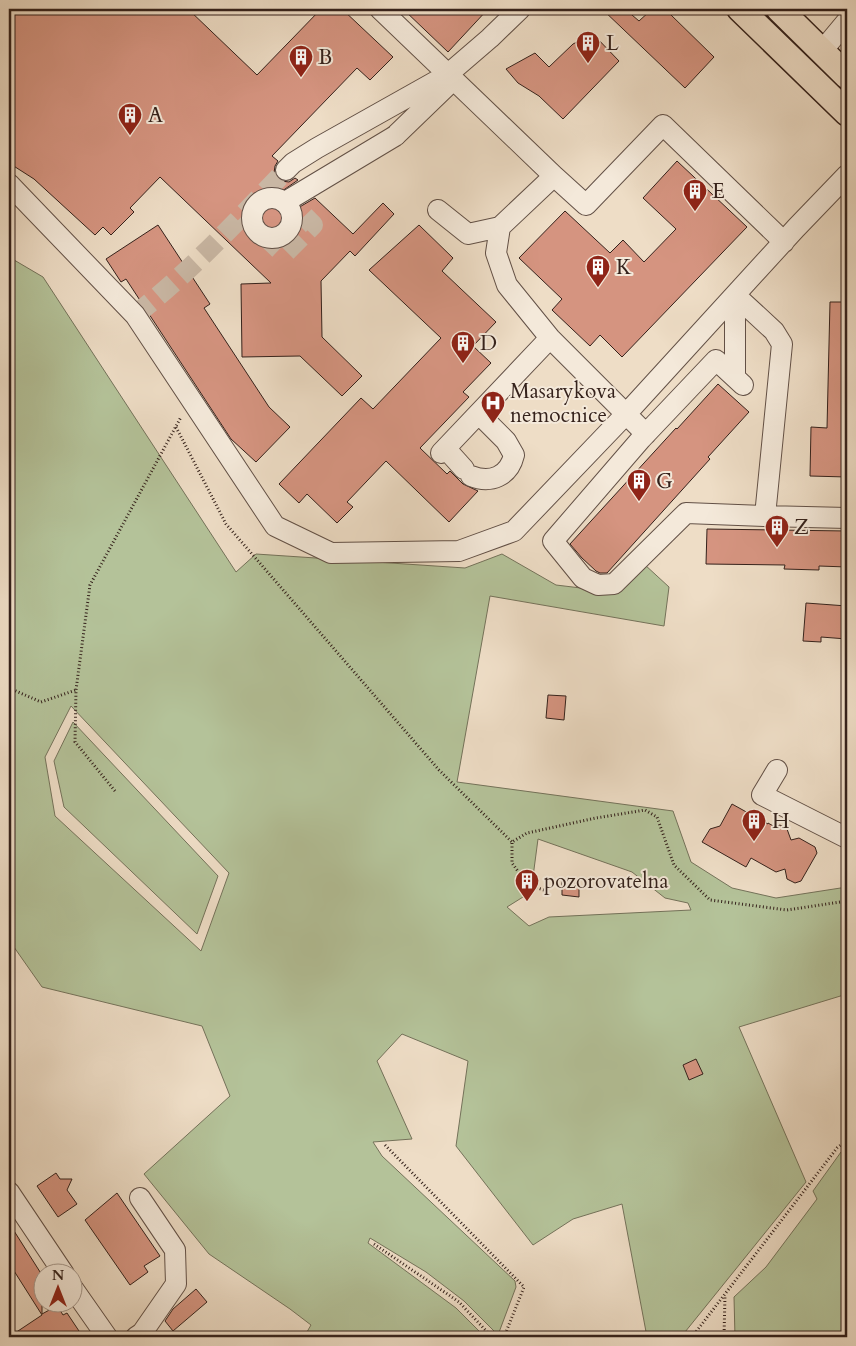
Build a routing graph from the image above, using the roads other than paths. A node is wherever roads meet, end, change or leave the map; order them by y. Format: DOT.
graph roads {
  1 [pos="380,9"];
  2 [pos="520,9"];
  3 [pos="740,9"];
  4 [pos="779,9"];
  5 [pos="847,21"];
  6 [pos="822,51"];
  7 [pos="847,76"];
  8 [pos="450,77"];
  9 [pos="847,113"];
  10 [pos="286,170"];
  11 [pos="847,175"];
  12 [pos="554,176"];
  13 [pos="9,184"];
  14 [pos="285,202"];
  15 [pos="438,210"];
  16 [pos="500,227"];
  17 [pos="790,235"];
  18 [pos="735,295"];
  19 [pos="550,338"];
  20 [pos="627,413"];
  21 [pos="479,414"];
  22 [pos="646,434"];
  23 [pos="765,516"];
  24 [pos="847,518"];
  25 [pos="777,770"];
  26 [pos="845,831"];
  27 [pos="9,1192"];
  28 [pos="140,1198"];
  29 [pos="57,1264"];
  30 [pos="82,1302"];
  31 [pos="106,1337"];
  32 [pos="136,1337"];
  1 -- 8 [label="street"];
  2 -- 8 [label="street"];
  3 -- 9 [label="main road"];
  4 -- 6 [label="main road"];
  5 -- 6 [label="street"];
  6 -- 7 [label="main road"];
  8 -- 10 [label="street"];
  8 -- 12 [label="street"];
  8 -- 14 [label="street, bridge"];
  11 -- 17 [label="street"];
  12 -- 16 [label="street"];
  12 -- 17 [label="street"];
  13 -- 20 [label="street"];
  15 -- 16 [label="street"];
  16 -- 19 [label="street"];
  17 -- 18 [label="street"];
  18 -- 20 [label="street"];
  18 -- 22 [label="street"];
  18 -- 23 [label="street"];
  19 -- 20 [label="street"];
  19 -- 21 [label="street"];
  20 -- 22 [label="street"];
  21 -- 21 [label="street"];
  22 -- 23 [label="street"];
  23 -- 24 [label="street"];
  25 -- 26 [label="street"];
  27 -- 29 [label="street"];
  28 -- 32 [label="street"];
  30 -- 31 [label="street"];
}
